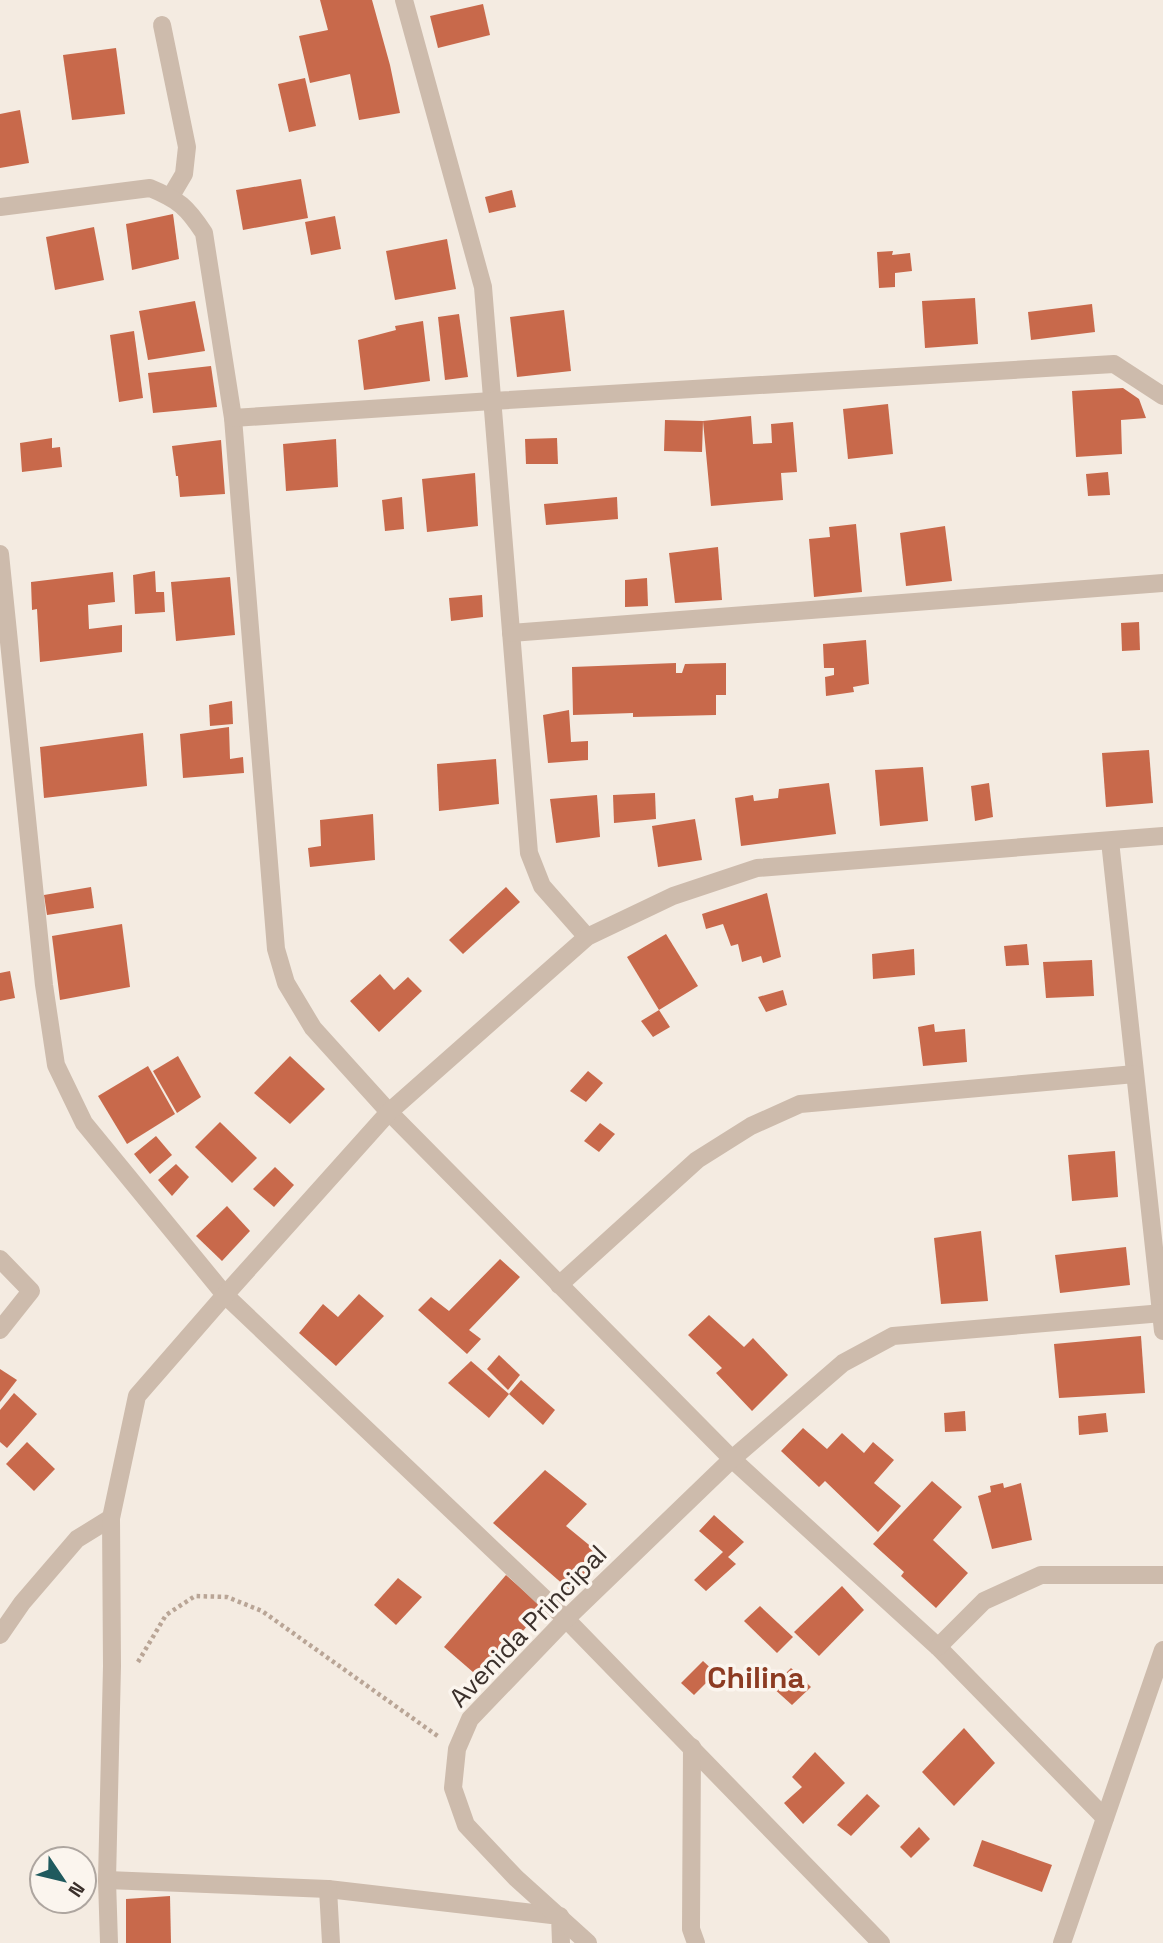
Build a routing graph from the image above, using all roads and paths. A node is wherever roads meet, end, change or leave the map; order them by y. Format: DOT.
graph roads {
  1 [pos="404,0"];
  2 [pos="162,25"];
  3 [pos="171,196"];
  4 [pos="0,207"];
  5 [pos="1163,396"];
  6 [pos="492,401"];
  7 [pos="233,418"];
  8 [pos="0,554"];
  9 [pos="1163,583"];
  10 [pos="511,633"];
  11 [pos="1163,836"];
  12 [pos="1110,841"];
  13 [pos="587,937"];
  14 [pos="1135,1074"];
  15 [pos="389,1112"];
  16 [pos="0,1259"];
  17 [pos="559,1285"];
  18 [pos="225,1295"];
  19 [pos="1162,1313"];
  20 [pos="0,1330"];
  21 [pos="1163,1331"];
  22 [pos="732,1459"];
  23 [pos="111,1518"];
  24 [pos="1163,1575"];
  25 [pos="566,1619"];
  26 [pos="0,1635"];
  27 [pos="938,1647"];
  28 [pos="1163,1650"];
  29 [pos="112,1667"];
  30 [pos="692,1747"];
  31 [pos="457,1749"];
  32 [pos="1105,1818"];
  33 [pos="107,1880"];
  34 [pos="328,1889"];
  35 [pos="560,1916"];
  36 [pos="109,1943"];
  37 [pos="331,1943"];
  38 [pos="561,1943"];
  39 [pos="588,1943"];
  40 [pos="696,1943"];
  41 [pos="881,1943"];
  42 [pos="1062,1943"];
  1 -- 6 [label="street"];
  2 -- 3 [label="street"];
  3 -- 4 [label="street"];
  3 -- 7 [label="street"];
  5 -- 6 [label="street"];
  6 -- 7 [label="street"];
  6 -- 10 [label="street"];
  7 -- 15 [label="street"];
  8 -- 18 [label="street"];
  9 -- 10 [label="street"];
  10 -- 13 [label="street"];
  11 -- 12 [label="street"];
  12 -- 13 [label="street"];
  12 -- 14 [label="street"];
  13 -- 15 [label="street"];
  14 -- 17 [label="street"];
  14 -- 19 [label="street"];
  15 -- 17 [label="street"];
  15 -- 18 [label="street"];
  16 -- 20 [label="street"];
  17 -- 22 [label="street"];
  18 -- 23 [label="street"];
  18 -- 25 [label="street"];
  19 -- 21 [label="street"];
  19 -- 22 [label="street, Avenida Principal"];
  22 -- 25 [label="street, Avenida Principal"];
  22 -- 27 [label="street"];
  23 -- 26 [label="street"];
  23 -- 29 [label="street"];
  24 -- 27 [label="street"];
  25 -- 30 [label="street"];
  25 -- 31 [label="street, Avenida Principal"];
  27 -- 32 [label="street"];
  28 -- 32 [label="street"];
  29 -- 31 [label="path"];
  29 -- 33 [label="street"];
  30 -- 40 [label="street"];
  30 -- 41 [label="street"];
  31 -- 35 [label="street, Avenida Principal"];
  32 -- 42 [label="street"];
  33 -- 34 [label="street"];
  33 -- 36 [label="street"];
  34 -- 35 [label="street"];
  34 -- 37 [label="street"];
  35 -- 38 [label="street"];
  35 -- 39 [label="street, Avenida Principal"];
}
